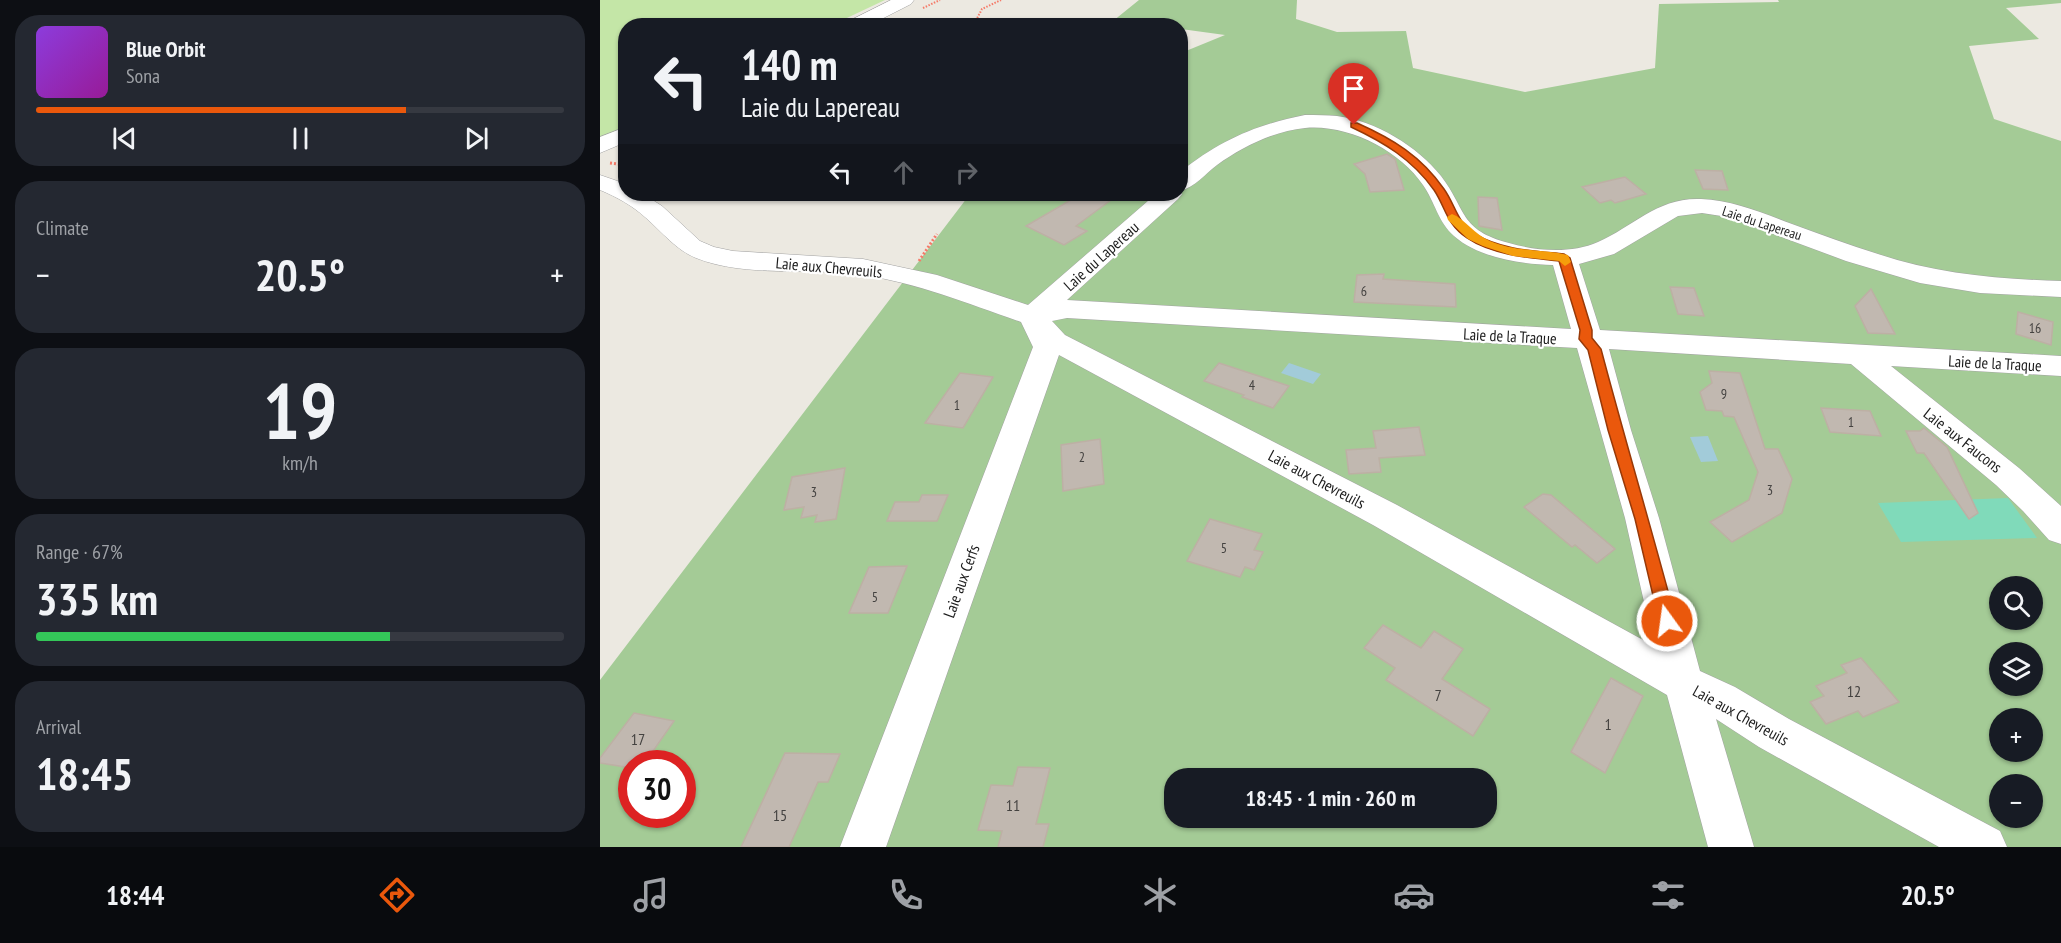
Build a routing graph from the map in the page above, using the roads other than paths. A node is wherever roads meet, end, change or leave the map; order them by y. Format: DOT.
graph roads {
  1 [pos="905,0"];
  2 [pos="869,18"];
  3 [pos="618,144"];
  4 [pos="603,164"];
  5 [pos="1188,177"];
  6 [pos="618,182"];
  7 [pos="639,201"];
  8 [pos="1162,201"];
  9 [pos="1564,258"];
  10 [pos="2060,292"];
  11 [pos="1032,316"];
  12 [pos="1586,339"];
  13 [pos="1859,356"];
  14 [pos="2061,366"];
  15 [pos="2061,530"];
  16 [pos="1683,683"];
  17 [pos="863,847"];
  18 [pos="1731,847"];
  19 [pos="1984,847"];
  1 -- 2 [label="street"];
  3 -- 4 [label="street"];
  4 -- 6 [label="street, Laie aux Chevreuils"];
  5 -- 9 [label="street, Laie du Lapereau"];
  7 -- 11 [label="street, Laie aux Chevreuils"];
  8 -- 11 [label="street, Laie du Lapereau"];
  9 -- 10 [label="street, Laie du Lapereau"];
  9 -- 12 [label="street"];
  11 -- 12 [label="street, Laie de la Traque"];
  11 -- 16 [label="street, Laie aux Chevreuils"];
  11 -- 17 [label="street, Laie aux Cerfs"];
  12 -- 13 [label="street, Laie de la Traque"];
  12 -- 16 [label="street"];
  13 -- 14 [label="street, Laie de la Traque"];
  13 -- 15 [label="street, Laie aux Faucons"];
  16 -- 18 [label="street"];
  16 -- 19 [label="street, Laie aux Chevreuils"];
}
